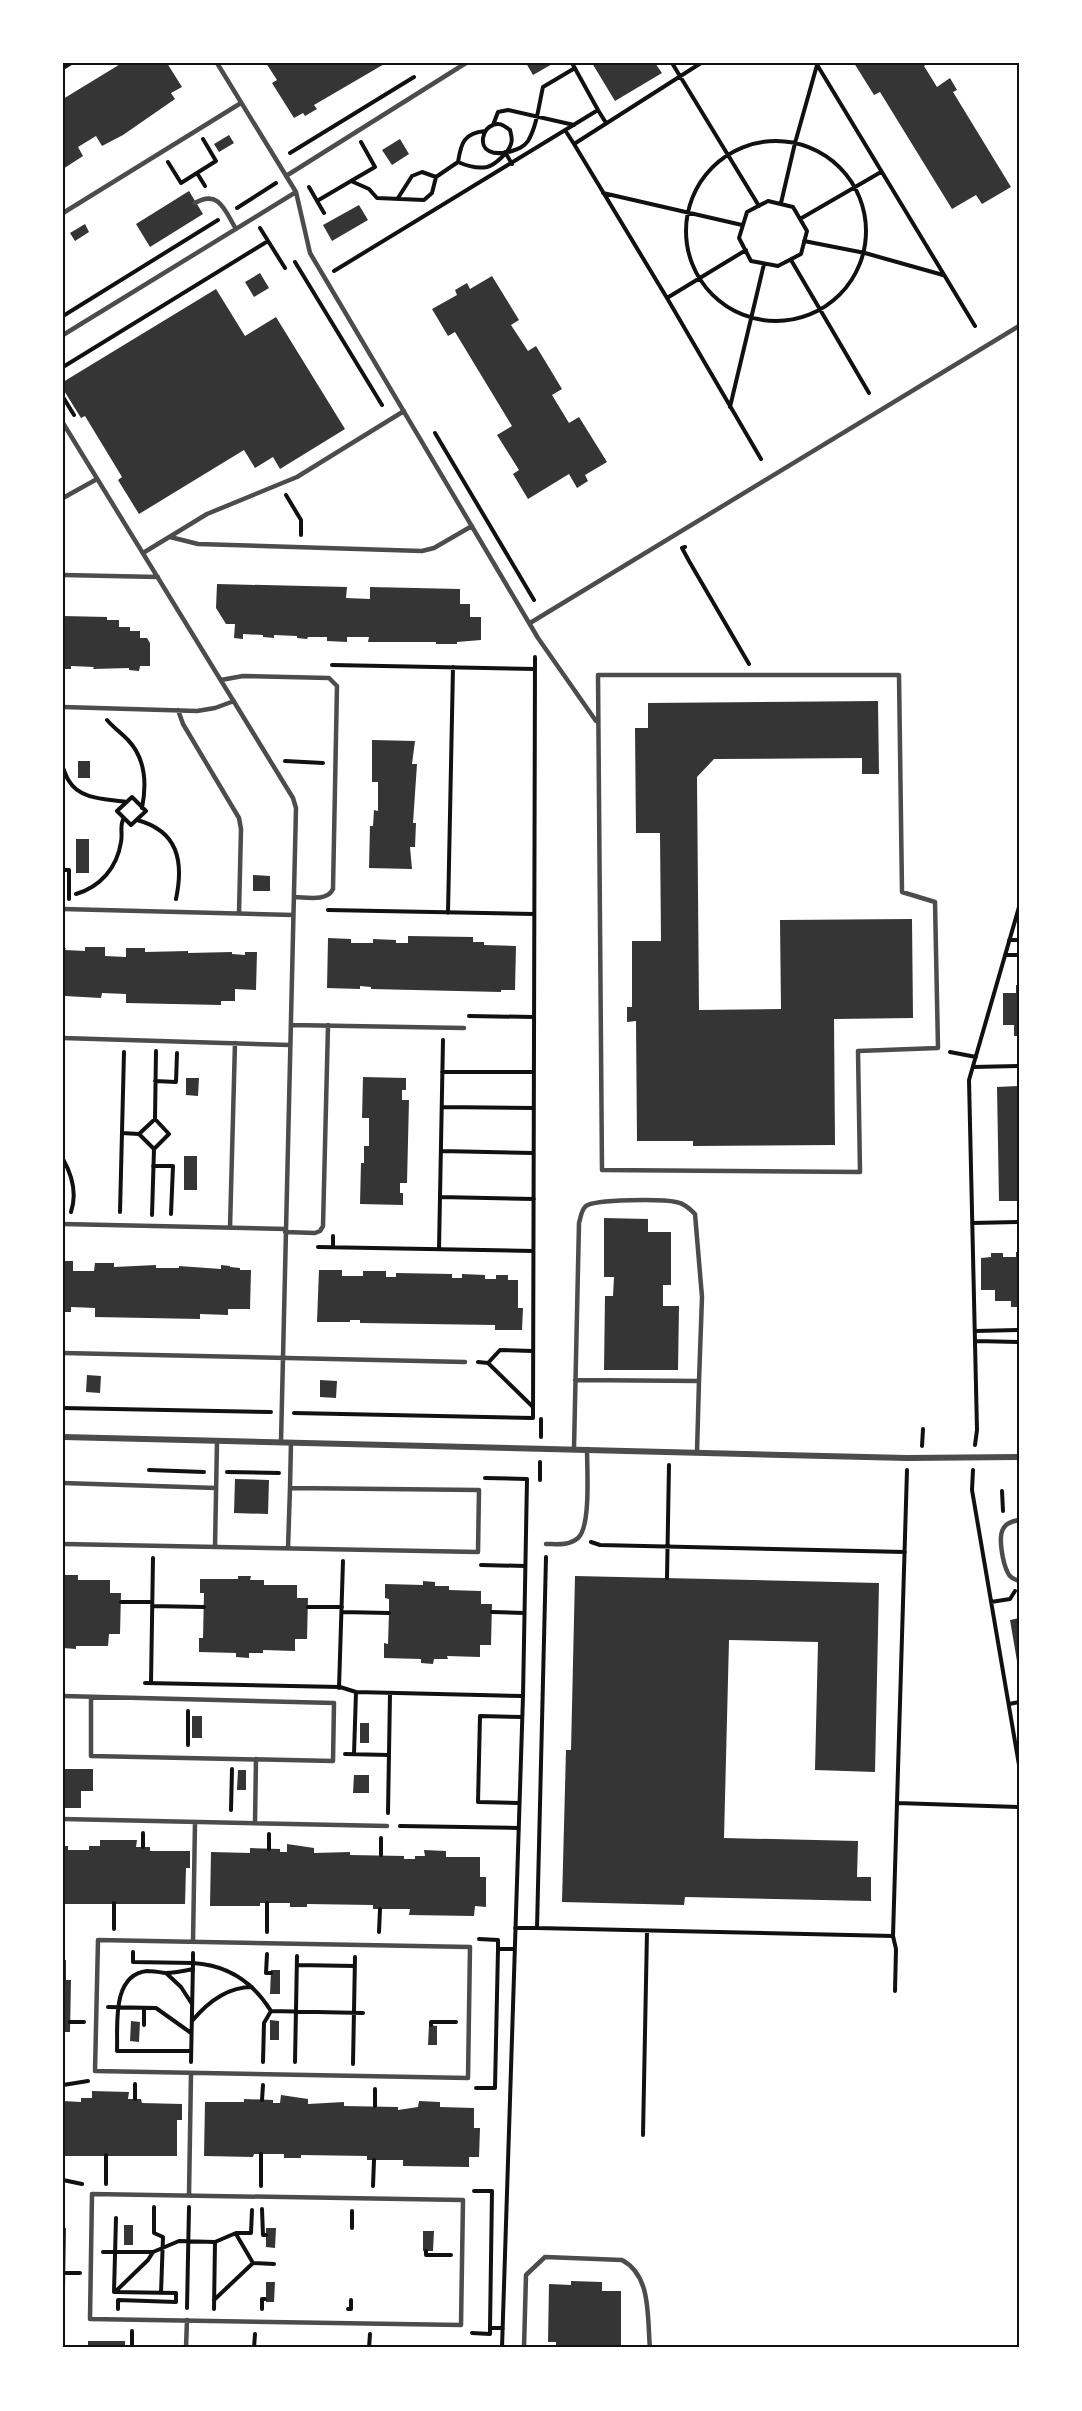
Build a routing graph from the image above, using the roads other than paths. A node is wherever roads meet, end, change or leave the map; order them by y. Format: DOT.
graph roads {
  1 [pos="217,63"];
  2 [pos="466,63"];
  3 [pos="242,103"];
  4 [pos="286,176"];
  5 [pos="296,192"];
  6 [pos="195,203"];
  7 [pos="63,213"];
  8 [pos="236,229"];
  9 [pos="1019,326"];
  10 [pos="63,335"];
  11 [pos="404,411"];
  12 [pos="63,424"];
  13 [pos="97,479"];
  14 [pos="63,498"];
  15 [pos="472,526"];
  16 [pos="170,537"];
  17 [pos="143,554"];
  18 [pos="63,575"];
  19 [pos="158,577"];
  20 [pos="530,623"];
  21 [pos="221,680"];
  22 [pos="234,701"];
  23 [pos="63,707"];
  24 [pos="178,710"];
  25 [pos="598,722"];
  26 [pos="294,897"];
  27 [pos="66,909"];
  28 [pos="239,913"];
  29 [pos="294,915"];
  30 [pos="291,1025"];
  31 [pos="328,1026"];
  32 [pos="464,1028"];
  33 [pos="63,1038"];
  34 [pos="235,1043"];
  35 [pos="290,1045"];
  36 [pos="65,1224"];
  37 [pos="230,1228"];
  38 [pos="286,1231"];
  39 [pos="63,1353"];
  40 [pos="282,1357"];
  41 [pos="465,1362"];
  42 [pos="575,1380"];
  43 [pos="699,1381"];
  44 [pos="63,1437"];
  45 [pos="217,1441"];
  46 [pos="281,1442"];
  47 [pos="291,1442"];
  48 [pos="574,1449"];
  49 [pos="587,1449"];
  50 [pos="697,1452"];
  51 [pos="1019,1457"];
  52 [pos="63,1483"];
  53 [pos="216,1488"];
  54 [pos="290,1488"];
  55 [pos="1019,1520"];
  56 [pos="63,1544"];
  57 [pos="546,1544"];
  58 [pos="214,1547"];
  59 [pos="288,1548"];
  60 [pos="1019,1583"];
  61 [pos="63,1696"];
  62 [pos="91,1697"];
  63 [pos="256,1760"];
  64 [pos="63,1819"];
  65 [pos="195,1822"];
  66 [pos="255,1823"];
  67 [pos="387,1826"];
  68 [pos="194,1942"];
  69 [pos="191,2073"];
  70 [pos="189,2195"];
  71 [pos="187,2320"];
  72 [pos="186,2348"];
  73 [pos="524,2348"];
  74 [pos="650,2348"];
  1 -- 3 [label="lane"];
  2 -- 4 [label="lane"];
  3 -- 4 [label="lane"];
  3 -- 7 [label="lane"];
  4 -- 5 [label="lane"];
  5 -- 8 [label="lane"];
  5 -- 11 [label="lane"];
  6 -- 8 [label="lane"];
  8 -- 10 [label="lane"];
  9 -- 20 [label="lane"];
  11 -- 15 [label="lane"];
  11 -- 16 [label="lane"];
  12 -- 13 [label="lane"];
  13 -- 14 [label="lane"];
  13 -- 17 [label="lane"];
  15 -- 16 [label="lane"];
  15 -- 20 [label="lane"];
  16 -- 17 [label="lane"];
  17 -- 19 [label="lane"];
  18 -- 19 [label="lane"];
  19 -- 21 [label="lane"];
  20 -- 25 [label="lane"];
  21 -- 22 [label="lane"];
  21 -- 26 [label="lane"];
  22 -- 24 [label="lane"];
  22 -- 26 [label="lane"];
  23 -- 24 [label="lane"];
  24 -- 28 [label="lane"];
  25 -- 25 [label="lane"];
  26 -- 29 [label="lane"];
  27 -- 28 [label="lane"];
  28 -- 29 [label="lane"];
  29 -- 30 [label="lane"];
  30 -- 31 [label="lane"];
  30 -- 35 [label="lane"];
  31 -- 32 [label="lane"];
  31 -- 38 [label="lane"];
  33 -- 34 [label="lane"];
  34 -- 35 [label="lane"];
  34 -- 37 [label="lane"];
  35 -- 38 [label="lane"];
  36 -- 37 [label="lane"];
  37 -- 38 [label="lane"];
  38 -- 40 [label="lane"];
  39 -- 40 [label="lane"];
  40 -- 41 [label="lane"];
  40 -- 46 [label="lane"];
  42 -- 43 [label="lane"];
  42 -- 43 [label="lane"];
  42 -- 48 [label="lane"];
  43 -- 50 [label="lane"];
  44 -- 45 [label="street"];
  45 -- 46 [label="street"];
  45 -- 53 [label="lane"];
  46 -- 47 [label="street"];
  47 -- 48 [label="street"];
  47 -- 54 [label="lane"];
  48 -- 49 [label="street"];
  49 -- 50 [label="street"];
  49 -- 57 [label="lane"];
  50 -- 51 [label="street"];
  52 -- 53 [label="lane"];
  53 -- 58 [label="lane"];
  54 -- 59 [label="lane"];
  54 -- 59 [label="lane"];
  55 -- 60 [label="lane"];
  56 -- 58 [label="lane"];
  58 -- 59 [label="lane"];
  61 -- 62 [label="lane"];
  62 -- 63 [label="lane"];
  62 -- 63 [label="lane"];
  63 -- 66 [label="lane"];
  64 -- 65 [label="lane"];
  65 -- 66 [label="lane"];
  65 -- 68 [label="lane"];
  66 -- 67 [label="lane"];
  68 -- 69 [label="lane"];
  68 -- 69 [label="lane"];
  69 -- 70 [label="lane"];
  70 -- 71 [label="lane"];
  70 -- 71 [label="lane"];
  71 -- 72 [label="lane"];
  73 -- 74 [label="lane"];
}
